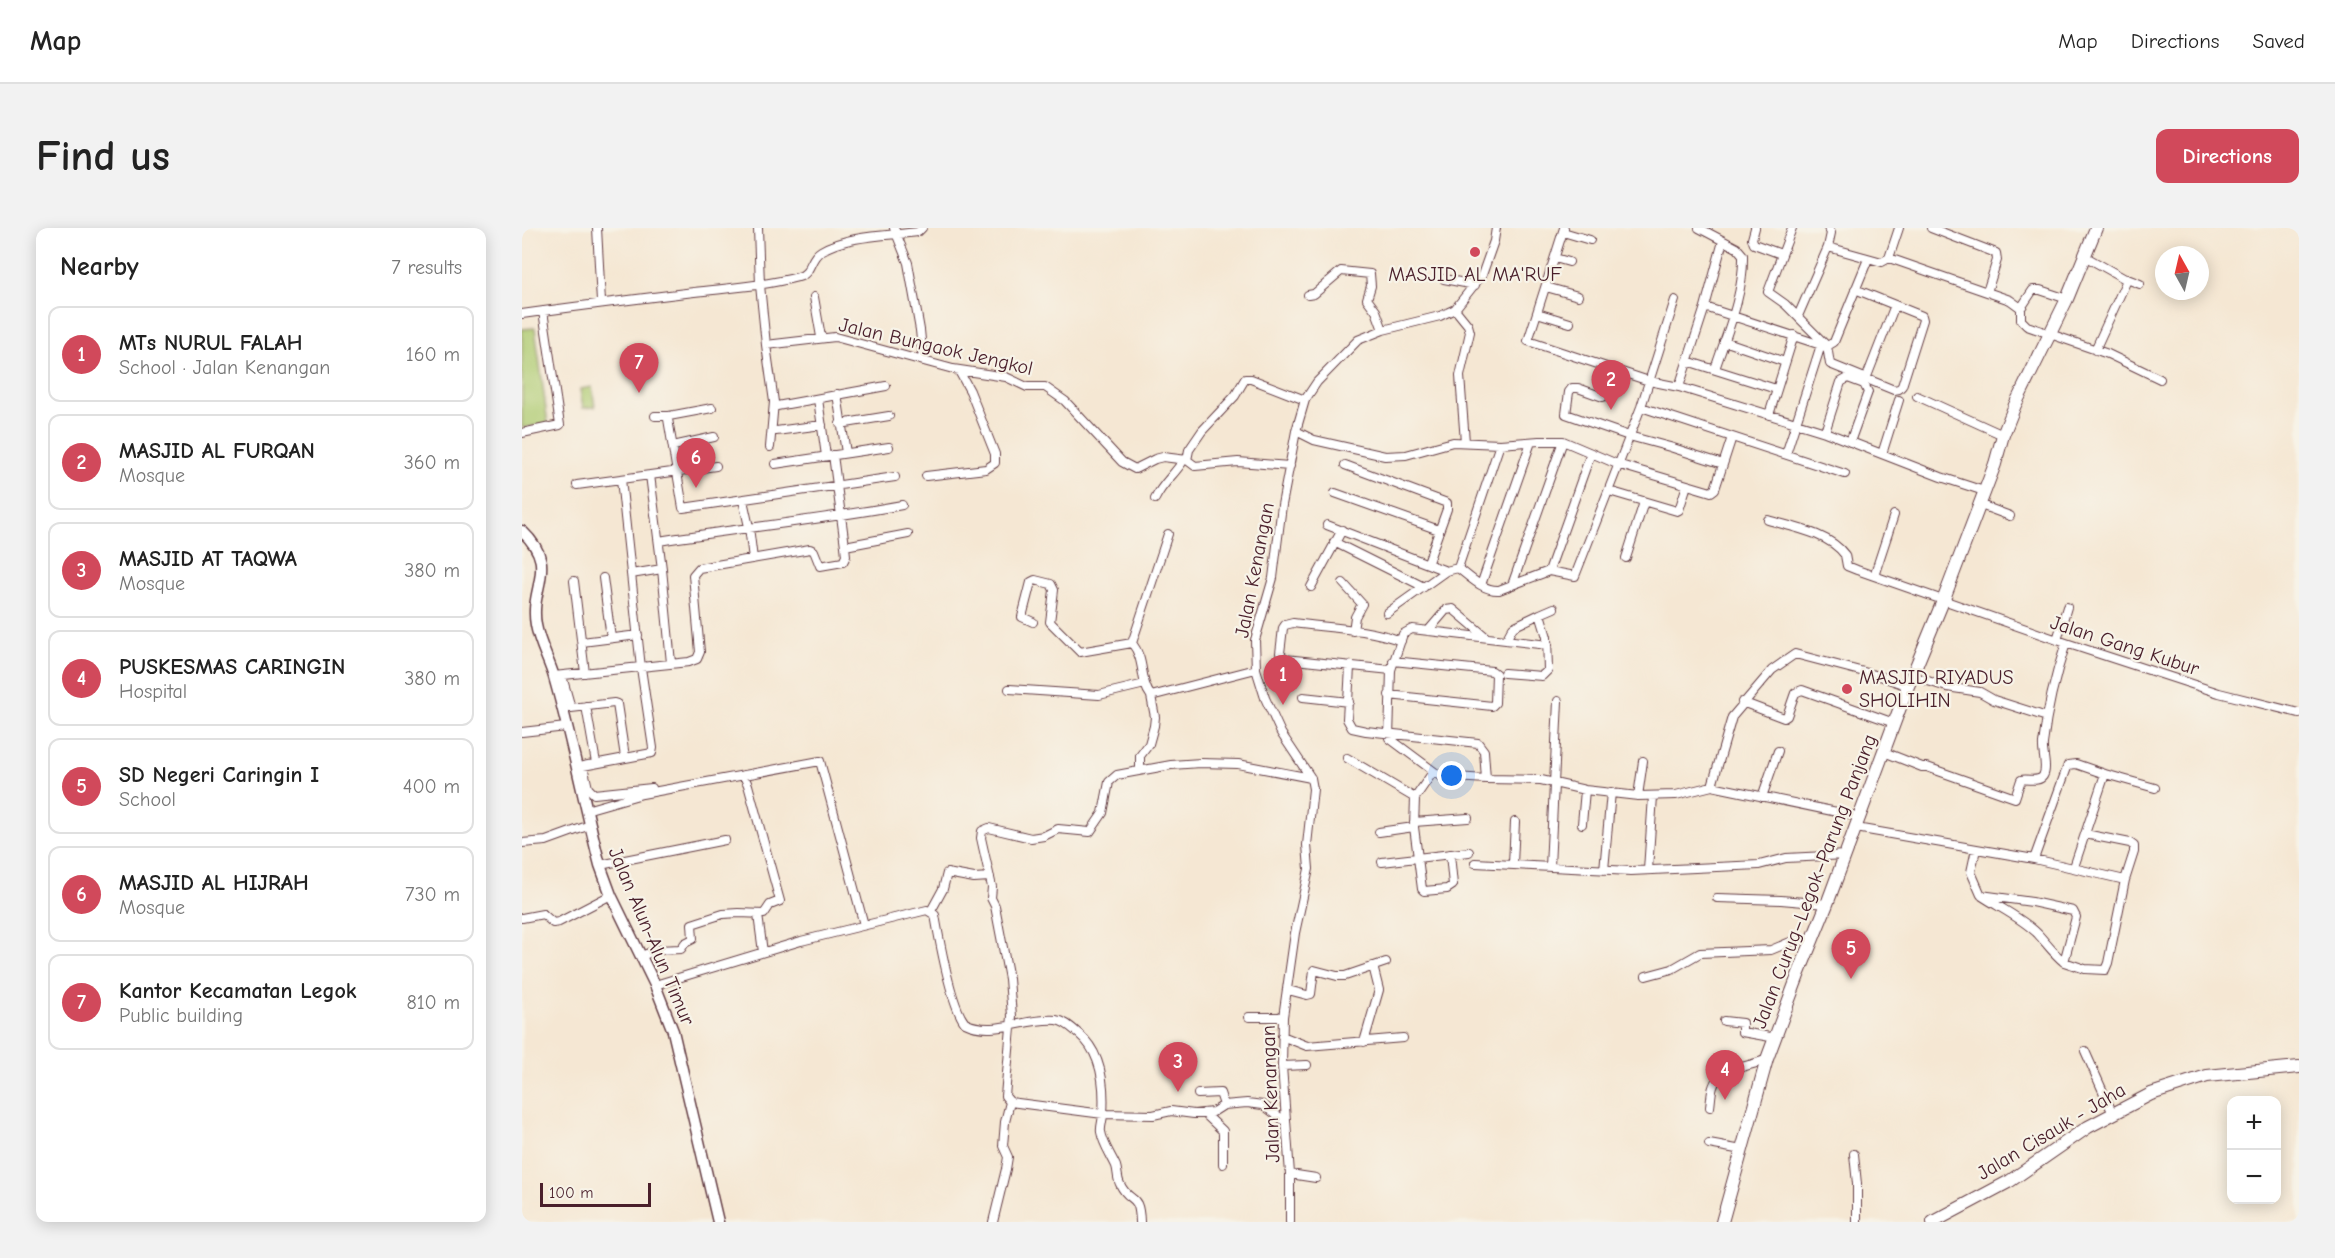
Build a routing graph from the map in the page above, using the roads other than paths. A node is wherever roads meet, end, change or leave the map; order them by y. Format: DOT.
graph roads {
  1 [pos="597,228"];
  2 [pos="758,228"];
  3 [pos="922,228"];
  4 [pos="1496,228"];
  5 [pos="1699,228"];
  6 [pos="1755,228"];
  7 [pos="1791,228"];
  8 [pos="1828,228"];
  9 [pos="1899,228"];
  10 [pos="1931,228"];
  11 [pos="2096,228"];
  12 [pos="1564,230"];
  13 [pos="896,231"];
  14 [pos="1590,240"];
  15 [pos="1723,241"];
  16 [pos="1828,247"];
  17 [pos="1781,254"];
  18 [pos="2086,257"];
  19 [pos="1555,258"];
  20 [pos="1888,258"];
  21 [pos="1868,259"];
  22 [pos="1569,262"];
  23 [pos="1444,279"];
  24 [pos="2127,279"];
  25 [pos="2140,284"];
  26 [pos="760,285"];
  27 [pos="1475,285"];
  28 [pos="1546,287"];
  29 [pos="1855,289"];
  30 [pos="1987,292"];
  31 [pos="1308,295"];
  32 [pos="814,297"];
  33 [pos="1578,297"];
  34 [pos="2067,299"];
  35 [pos="1675,300"];
  36 [pos="601,302"];
  37 [pos="1895,305"];
  38 [pos="1705,307"];
  39 [pos="2021,308"];
  40 [pos="1455,309"];
  41 [pos="543,311"];
  42 [pos="1537,313"];
  43 [pos="522,314"];
  44 [pos="1733,315"];
  45 [pos="1798,316"];
  46 [pos="1570,323"];
  47 [pos="1383,330"];
  48 [pos="1794,335"];
  49 [pos="2051,336"];
  50 [pos="821,337"];
  51 [pos="1724,341"];
  52 [pos="766,345"];
  53 [pos="1824,345"];
  54 [pos="2095,350"];
  55 [pos="923,360"];
  56 [pos="1687,361"];
  57 [pos="1785,362"];
  58 [pos="1714,369"];
  59 [pos="958,371"];
  60 [pos="1866,379"];
  61 [pos="2160,379"];
  62 [pos="1649,381"];
  63 [pos="886,386"];
  64 [pos="1679,387"];
  65 [pos="1776,389"];
  66 [pos="837,394"];
  67 [pos="1917,396"];
  68 [pos="1603,397"];
  69 [pos="818,399"];
  70 [pos="1305,400"];
  71 [pos="1899,400"];
  72 [pos="777,406"];
  73 [pos="1641,407"];
  74 [pos="712,408"];
  75 [pos="1768,415"];
  76 [pos="655,416"];
  77 [pos="669,416"];
  78 [pos="889,416"];
  79 [pos="1796,423"];
  80 [pos="840,424"];
  81 [pos="822,425"];
  82 [pos="776,431"];
  83 [pos="1296,431"];
  84 [pos="522,432"];
  85 [pos="1825,432"];
  86 [pos="2003,435"];
  87 [pos="1629,436"];
  88 [pos="714,437"];
  89 [pos="1732,437"];
  90 [pos="1535,441"];
  91 [pos="1563,441"];
  92 [pos="1465,442"];
  93 [pos="1850,442"];
  94 [pos="1500,444"];
  95 [pos="673,446"];
  96 [pos="770,447"];
  97 [pos="889,447"];
  98 [pos="846,453"];
  99 [pos="1591,453"];
  100 [pos="1786,454"];
  101 [pos="1882,454"];
  102 [pos="830,455"];
  103 [pos="1185,461"];
  104 [pos="775,464"];
  105 [pos="1617,464"];
  106 [pos="1723,464"];
  107 [pos="1345,465"];
  108 [pos="716,466"];
  109 [pos="1290,466"];
  110 [pos="676,472"];
  111 [pos="1845,474"];
  112 [pos="650,475"];
  113 [pos="926,476"];
  114 [pos="896,477"];
  115 [pos="621,479"];
  116 [pos="577,485"];
  117 [pos="1687,485"];
  118 [pos="836,486"];
  119 [pos="1609,491"];
  120 [pos="1984,491"];
  121 [pos="1335,492"];
  122 [pos="1155,499"];
  123 [pos="742,500"];
  124 [pos="1644,502"];
  125 [pos="1978,504"];
  126 [pos="902,505"];
  127 [pos="1894,514"];
  128 [pos="841,516"];
  129 [pos="2010,516"];
  130 [pos="1768,520"];
  131 [pos="1327,525"];
  132 [pos="749,526"];
  133 [pos="1342,530"];
  134 [pos="1439,530"];
  135 [pos="522,531"];
  136 [pos="908,534"];
  137 [pos="1168,534"];
  138 [pos="659,541"];
  139 [pos="1334,542"];
  140 [pos="528,544"];
  141 [pos="845,546"];
  142 [pos="1626,558"];
  143 [pos="753,559"];
  144 [pos="1428,562"];
  145 [pos="1458,568"];
  146 [pos="662,569"];
  147 [pos="1446,571"];
  148 [pos="1549,571"];
  149 [pos="631,574"];
  150 [pos="1874,576"];
  151 [pos="603,578"];
  152 [pos="574,581"];
  153 [pos="1343,583"];
  154 [pos="1481,585"];
  155 [pos="1512,585"];
  156 [pos="1311,587"];
  157 [pos="1424,587"];
  158 [pos="1943,601"];
  159 [pos="2067,607"];
  160 [pos="1554,608"];
  161 [pos="1387,613"];
  162 [pos="1540,614"];
  163 [pos="1033,622"];
  164 [pos="1353,631"];
  165 [pos="1428,631"];
  166 [pos="638,635"];
  167 [pos="1486,637"];
  168 [pos="611,638"];
  169 [pos="1506,640"];
  170 [pos="2057,640"];
  171 [pos="1401,641"];
  172 [pos="582,642"];
  173 [pos="1132,643"];
  174 [pos="2066,643"];
  175 [pos="1548,645"];
  176 [pos="1393,661"];
  177 [pos="671,663"];
  178 [pos="1350,667"];
  179 [pos="641,668"];
  180 [pos="1256,669"];
  181 [pos="1391,670"];
  182 [pos="585,673"];
  183 [pos="1504,673"];
  184 [pos="558,676"];
  185 [pos="1910,681"];
  186 [pos="1145,684"];
  187 [pos="1009,689"];
  188 [pos="1389,695"];
  189 [pos="1151,696"];
  190 [pos="1303,697"];
  191 [pos="1558,701"];
  192 [pos="1349,702"];
  193 [pos="1742,702"];
  194 [pos="586,706"];
  195 [pos="2299,713"];
  196 [pos="2047,717"];
  197 [pos="1894,723"];
  198 [pos="566,727"];
  199 [pos="522,732"];
  200 [pos="1388,733"];
  201 [pos="1778,751"];
  202 [pos="1884,752"];
  203 [pos="625,757"];
  204 [pos="1347,758"];
  205 [pos="1642,761"];
  206 [pos="596,763"];
  207 [pos="1140,771"];
  208 [pos="1433,772"];
  209 [pos="2106,774"];
  210 [pos="744,776"];
  211 [pos="1311,778"];
  212 [pos="1486,779"];
  213 [pos="1555,783"];
  214 [pos="1712,786"];
  215 [pos="652,788"];
  216 [pos="2155,788"];
  217 [pos="1585,790"];
  218 [pos="1611,792"];
  219 [pos="1638,796"];
  220 [pos="1653,796"];
  221 [pos="1762,797"];
  222 [pos="1416,798"];
  223 [pos="586,810"];
  224 [pos="1468,818"];
  225 [pos="1515,822"];
  226 [pos="1858,822"];
  227 [pos="1582,824"];
  228 [pos="590,825"];
  229 [pos="1414,825"];
  230 [pos="1379,832"];
  231 [pos="2085,834"];
  232 [pos="725,840"];
  233 [pos="522,843"];
  234 [pos="1976,849"];
  235 [pos="1469,852"];
  236 [pos="1450,854"];
  237 [pos="1846,855"];
  238 [pos="1417,856"];
  239 [pos="2034,859"];
  240 [pos="1382,862"];
  241 [pos="1475,863"];
  242 [pos="1513,864"];
  243 [pos="600,865"];
  244 [pos="1550,867"];
  245 [pos="2074,867"];
  246 [pos="1604,870"];
  247 [pos="1648,870"];
  248 [pos="990,877"];
  249 [pos="2125,880"];
  250 [pos="611,895"];
  251 [pos="1981,895"];
  252 [pos="1717,898"];
  253 [pos="1827,904"];
  254 [pos="931,910"];
  255 [pos="758,915"];
  256 [pos="522,918"];
  257 [pos="864,926"];
  258 [pos="1814,938"];
  259 [pos="763,952"];
  260 [pos="641,956"];
  261 [pos="1386,962"];
  262 [pos="2064,962"];
  263 [pos="1373,966"];
  264 [pos="1646,976"];
  265 [pos="655,985"];
  266 [pos="1288,990"];
  267 [pos="1249,1017"];
  268 [pos="1283,1017"];
  269 [pos="1724,1021"];
  270 [pos="1010,1025"];
  271 [pos="1282,1036"];
  272 [pos="1403,1038"];
  273 [pos="1776,1038"];
  274 [pos="1364,1042"];
  275 [pos="2085,1051"];
  276 [pos="1767,1059"];
  277 [pos="1307,1065"];
  278 [pos="1282,1066"];
  279 [pos="2299,1067"];
  280 [pos="1198,1094"];
  281 [pos="1010,1102"];
  282 [pos="1224,1105"];
  283 [pos="1710,1107"];
  284 [pos="1204,1113"];
  285 [pos="1103,1114"];
  286 [pos="2113,1114"];
  287 [pos="1286,1122"];
  288 [pos="1708,1144"];
  289 [pos="1742,1150"];
  290 [pos="1854,1154"];
  291 [pos="1223,1164"];
  292 [pos="1290,1174"];
  293 [pos="1316,1178"];
  294 [pos="718,1222"];
  295 [pos="993,1222"];
  296 [pos="1140,1222"];
  297 [pos="1290,1222"];
  298 [pos="1722,1222"];
  299 [pos="1857,1222"];
  300 [pos="1933,1222"];
  1 -- 36 [label="street"];
  2 -- 26 [label="street"];
  3 -- 13 [label="street"];
  4 -- 27 [label="street, Jalan Kenangan"];
  5 -- 15 [label="street"];
  6 -- 17 [label="street"];
  7 -- 17 [label="street"];
  8 -- 16 [label="street"];
  9 -- 20 [label="street"];
  10 -- 30 [label="street"];
  11 -- 18 [label="main road, Jalan Curug–Legok–Parung Panjang"];
  12 -- 14 [label="street"];
  12 -- 19 [label="street"];
  13 -- 26 [label="street"];
  13 -- 55 [label="street"];
  15 -- 38 [label="street"];
  15 -- 44 [label="street"];
  16 -- 21 [label="street"];
  16 -- 45 [label="street"];
  17 -- 45 [label="street"];
  18 -- 24 [label="street"];
  18 -- 34 [label="main road, Jalan Curug–Legok–Parung Panjang"];
  19 -- 22 [label="street"];
  19 -- 28 [label="street"];
  20 -- 21 [label="street"];
  20 -- 30 [label="street"];
  21 -- 29 [label="street"];
  23 -- 27 [label="street"];
  24 -- 25 [label="street"];
  24 -- 54 [label="street"];
  26 -- 36 [label="street"];
  26 -- 52 [label="street"];
  27 -- 40 [label="street, Jalan Kenangan"];
  28 -- 33 [label="street"];
  28 -- 42 [label="street"];
  29 -- 37 [label="street"];
  29 -- 53 [label="street"];
  30 -- 39 [label="street"];
  31 -- 47 [label="street"];
  32 -- 50 [label="street"];
  34 -- 39 [label="street"];
  34 -- 49 [label="main road, Jalan Curug–Legok–Parung Panjang"];
  35 -- 62 [label="street"];
  36 -- 41 [label="street"];
  37 -- 60 [label="street"];
  37 -- 60 [label="street"];
  38 -- 44 [label="street"];
  38 -- 56 [label="street"];
  39 -- 49 [label="street"];
  40 -- 47 [label="street, Jalan Kenangan"];
  40 -- 92 [label="street"];
  41 -- 43 [label="street"];
  41 -- 84 [label="street"];
  42 -- 46 [label="street"];
  42 -- 62 [label="street"];
  44 -- 48 [label="street"];
  44 -- 51 [label="street"];
  45 -- 53 [label="street"];
  47 -- 70 [label="street, Jalan Kenangan"];
  48 -- 53 [label="street"];
  48 -- 57 [label="street"];
  49 -- 54 [label="street"];
  49 -- 86 [label="main road, Jalan Curug–Legok–Parung Panjang"];
  50 -- 52 [label="street, Jalan Bungaok Jengkol"];
  50 -- 55 [label="street, Jalan Bungaok Jengkol"];
  51 -- 57 [label="street"];
  51 -- 58 [label="street"];
  52 -- 96 [label="street"];
  53 -- 60 [label="street"];
  53 -- 79 [label="street"];
  54 -- 61 [label="street"];
  55 -- 59 [label="street, Jalan Bungaok Jengkol"];
  56 -- 58 [label="street"];
  56 -- 64 [label="street"];
  57 -- 65 [label="street"];
  58 -- 65 [label="street"];
  59 -- 103 [label="street, Jalan Bungaok Jengkol"];
  59 -- 113 [label="street"];
  62 -- 64 [label="street"];
  62 -- 73 [label="street"];
  63 -- 66 [label="street"];
  64 -- 75 [label="street"];
  65 -- 75 [label="street"];
  66 -- 69 [label="street"];
  66 -- 80 [label="street"];
  67 -- 86 [label="street"];
  68 -- 87 [label="street"];
  69 -- 72 [label="street"];
  69 -- 81 [label="street"];
  70 -- 83 [label="street, Jalan Kenangan"];
  70 -- 103 [label="street"];
  71 -- 101 [label="street"];
  73 -- 87 [label="street"];
  73 -- 89 [label="street"];
  74 -- 77 [label="street"];
  75 -- 79 [label="street"];
  76 -- 77 [label="street"];
  77 -- 95 [label="street"];
  78 -- 80 [label="street"];
  79 -- 85 [label="street"];
  79 -- 100 [label="street"];
  80 -- 98 [label="street"];
  81 -- 82 [label="street"];
  81 -- 102 [label="street"];
  83 -- 92 [label="street"];
  83 -- 109 [label="street, Jalan Kenangan"];
  85 -- 93 [label="street"];
  85 -- 93 [label="street"];
  86 -- 120 [label="main road, Jalan Curug–Legok–Parung Panjang"];
  87 -- 105 [label="street"];
  87 -- 106 [label="street"];
  88 -- 95 [label="street"];
  89 -- 100 [label="street"];
  89 -- 106 [label="street"];
  90 -- 91 [label="street"];
  90 -- 94 [label="street"];
  90 -- 154 [label="street"];
  91 -- 99 [label="street"];
  91 -- 155 [label="street"];
  92 -- 94 [label="street"];
  93 -- 101 [label="street"];
  94 -- 145 [label="street"];
  95 -- 110 [label="street"];
  97 -- 98 [label="street"];
  98 -- 102 [label="street"];
  99 -- 105 [label="street"];
  99 -- 148 [label="street"];
  100 -- 111 [label="street"];
  101 -- 120 [label="street"];
  102 -- 104 [label="street"];
  102 -- 118 [label="street"];
  103 -- 109 [label="street, Jalan Bungaok Jengkol"];
  103 -- 122 [label="street"];
  105 -- 117 [label="street"];
  105 -- 119 [label="street"];
  106 -- 117 [label="street"];
  107 -- 134 [label="street"];
  108 -- 110 [label="street"];
  109 -- 180 [label="street, Jalan Kenangan"];
  110 -- 112 [label="street"];
  110 -- 123 [label="street"];
  112 -- 115 [label="street"];
  112 -- 138 [label="street"];
  114 -- 118 [label="street"];
  115 -- 116 [label="street"];
  115 -- 149 [label="street"];
  117 -- 124 [label="street"];
  118 -- 123 [label="street"];
  118 -- 128 [label="street"];
  119 -- 124 [label="street"];
  119 -- 148 [label="street"];
  120 -- 125 [label="main road, Jalan Curug–Legok–Parung Panjang"];
  121 -- 134 [label="street"];
  123 -- 132 [label="street"];
  124 -- 142 [label="street"];
  125 -- 129 [label="street"];
  125 -- 158 [label="main road, Jalan Curug–Legok–Parung Panjang"];
  126 -- 128 [label="street"];
  127 -- 150 [label="street"];
  128 -- 132 [label="street"];
  128 -- 141 [label="street"];
  130 -- 150 [label="street, Jalan Gang Kubur"];
  131 -- 133 [label="street"];
  132 -- 138 [label="street"];
  132 -- 143 [label="street"];
  133 -- 139 [label="street"];
  133 -- 144 [label="street"];
  134 -- 144 [label="street"];
  135 -- 140 [label="street, Jalan Alun-Alun Timur"];
  136 -- 141 [label="street"];
  137 -- 173 [label="street"];
  138 -- 146 [label="street"];
  139 -- 156 [label="street"];
  139 -- 157 [label="street"];
  140 -- 184 [label="street, Jalan Alun-Alun Timur"];
  141 -- 143 [label="street"];
  143 -- 177 [label="street"];
  144 -- 147 [label="street"];
  145 -- 147 [label="street"];
  145 -- 154 [label="street"];
  146 -- 149 [label="street"];
  146 -- 177 [label="street"];
  147 -- 157 [label="street"];
  148 -- 155 [label="street"];
  149 -- 166 [label="street"];
  150 -- 158 [label="street, Jalan Gang Kubur"];
  151 -- 168 [label="street"];
  152 -- 172 [label="street"];
  153 -- 164 [label="street"];
  154 -- 155 [label="street"];
  157 -- 161 [label="street"];
  158 -- 170 [label="street, Jalan Gang Kubur"];
  158 -- 185 [label="main road, Jalan Curug–Legok–Parung Panjang"];
  159 -- 170 [label="street"];
  160 -- 162 [label="street"];
  162 -- 169 [label="street"];
  162 -- 175 [label="street"];
  163 -- 173 [label="street"];
  164 -- 171 [label="street"];
  164 -- 178 [label="street"];
  165 -- 167 [label="street"];
  165 -- 167 [label="street"];
  165 -- 171 [label="street"];
  166 -- 168 [label="street"];
  166 -- 179 [label="street"];
  167 -- 169 [label="street"];
  168 -- 172 [label="street"];
  169 -- 175 [label="street"];
  170 -- 174 [label="street, Jalan Gang Kubur"];
  171 -- 176 [label="street"];
  172 -- 182 [label="street"];
  173 -- 186 [label="street"];
  174 -- 195 [label="street, Jalan Gang Kubur"];
  174 -- 196 [label="street"];
  175 -- 183 [label="street"];
  176 -- 181 [label="street"];
  176 -- 188 [label="street"];
  177 -- 179 [label="street"];
  178 -- 181 [label="street"];
  178 -- 192 [label="street"];
  179 -- 182 [label="street"];
  179 -- 203 [label="street"];
  180 -- 189 [label="street"];
  180 -- 211 [label="street, Jalan Kenangan"];
  181 -- 188 [label="street"];
  182 -- 184 [label="street"];
  184 -- 194 [label="street"];
  184 -- 198 [label="street, Jalan Alun-Alun Timur"];
  185 -- 193 [label="street"];
  185 -- 196 [label="street"];
  185 -- 197 [label="main road, Jalan Curug–Legok–Parung Panjang"];
  186 -- 187 [label="street"];
  186 -- 189 [label="street"];
  188 -- 200 [label="street"];
  189 -- 207 [label="street"];
  190 -- 192 [label="street"];
  191 -- 213 [label="street"];
  192 -- 200 [label="street"];
  193 -- 197 [label="street"];
  193 -- 214 [label="street"];
  194 -- 203 [label="street"];
  194 -- 206 [label="street"];
  196 -- 202 [label="street"];
  197 -- 202 [label="main road, Jalan Curug–Legok–Parung Panjang"];
  198 -- 199 [label="street"];
  198 -- 223 [label="street, Jalan Alun-Alun Timur"];
  200 -- 208 [label="street"];
  200 -- 212 [label="street"];
  201 -- 221 [label="street"];
  202 -- 226 [label="main road, Jalan Curug–Legok–Parung Panjang"];
  203 -- 206 [label="street"];
  204 -- 222 [label="street"];
  205 -- 219 [label="street"];
  206 -- 215 [label="street"];
  207 -- 211 [label="street"];
  207 -- 248 [label="street"];
  208 -- 212 [label="street"];
  208 -- 222 [label="street"];
  209 -- 216 [label="street"];
  209 -- 231 [label="street"];
  209 -- 239 [label="street"];
  210 -- 223 [label="street"];
  210 -- 255 [label="street"];
  210 -- 257 [label="street"];
  211 -- 266 [label="street, Jalan Kenangan"];
  212 -- 213 [label="street"];
  213 -- 217 [label="street"];
  213 -- 244 [label="street"];
  214 -- 220 [label="street"];
  214 -- 221 [label="street"];
  217 -- 218 [label="street"];
  217 -- 227 [label="street"];
  218 -- 219 [label="street"];
  218 -- 246 [label="street"];
  219 -- 220 [label="street"];
  220 -- 247 [label="street"];
  221 -- 226 [label="street"];
  222 -- 229 [label="street"];
  223 -- 228 [label="street, Jalan Alun-Alun Timur"];
  224 -- 229 [label="street"];
  225 -- 242 [label="street"];
  226 -- 234 [label="street"];
  226 -- 237 [label="main road, Jalan Curug–Legok–Parung Panjang"];
  228 -- 233 [label="street"];
  228 -- 243 [label="street, Jalan Alun-Alun Timur"];
  229 -- 230 [label="street"];
  229 -- 238 [label="street"];
  231 -- 245 [label="street"];
  231 -- 249 [label="street"];
  232 -- 243 [label="street"];
  234 -- 239 [label="street"];
  234 -- 251 [label="street"];
  235 -- 236 [label="street"];
  236 -- 238 [label="street"];
  236 -- 238 [label="street"];
  237 -- 247 [label="street"];
  237 -- 253 [label="main road, Jalan Curug–Legok–Parung Panjang"];
  238 -- 240 [label="street"];
  239 -- 245 [label="street"];
  241 -- 242 [label="street"];
  242 -- 244 [label="street"];
  243 -- 250 [label="street, Jalan Alun-Alun Timur"];
  244 -- 246 [label="street"];
  245 -- 249 [label="street"];
  246 -- 247 [label="street"];
  248 -- 254 [label="street"];
  248 -- 270 [label="street"];
  249 -- 262 [label="street"];
  250 -- 256 [label="street"];
  250 -- 260 [label="street, Jalan Alun-Alun Timur"];
  251 -- 262 [label="street"];
  251 -- 262 [label="street"];
  252 -- 253 [label="street"];
  253 -- 258 [label="main road, Jalan Curug–Legok–Parung Panjang"];
  254 -- 257 [label="street"];
  254 -- 270 [label="street"];
  255 -- 259 [label="street"];
  255 -- 260 [label="street"];
  257 -- 259 [label="street"];
  258 -- 264 [label="street"];
  258 -- 273 [label="main road, Jalan Curug–Legok–Parung Panjang"];
  259 -- 265 [label="street"];
  260 -- 265 [label="street, Jalan Alun-Alun Timur"];
  261 -- 263 [label="street"];
  263 -- 266 [label="street"];
  263 -- 274 [label="street"];
  265 -- 294 [label="street, Jalan Alun-Alun Timur"];
  266 -- 268 [label="street, Jalan Kenangan"];
  267 -- 268 [label="street"];
  268 -- 271 [label="street, Jalan Kenangan"];
  269 -- 273 [label="street"];
  270 -- 281 [label="street"];
  270 -- 285 [label="street"];
  271 -- 274 [label="street"];
  271 -- 278 [label="street, Jalan Kenangan"];
  272 -- 274 [label="street"];
  273 -- 276 [label="main road, Jalan Curug–Legok–Parung Panjang"];
  275 -- 286 [label="street"];
  276 -- 283 [label="street"];
  276 -- 289 [label="main road, Jalan Curug–Legok–Parung Panjang"];
  277 -- 278 [label="street"];
  278 -- 287 [label="street, Jalan Kenangan"];
  279 -- 286 [label="main road, Jalan Cisauk - Jaha"];
  280 -- 282 [label="street"];
  281 -- 285 [label="street"];
  281 -- 295 [label="street"];
  282 -- 284 [label="street"];
  282 -- 287 [label="street"];
  284 -- 285 [label="street"];
  284 -- 291 [label="street"];
  285 -- 296 [label="street"];
  286 -- 300 [label="main road, Jalan Cisauk - Jaha"];
  287 -- 292 [label="street, Jalan Kenangan"];
  288 -- 289 [label="street"];
  289 -- 298 [label="main road, Jalan Curug–Legok–Parung Panjang"];
  290 -- 299 [label="street"];
  292 -- 293 [label="street"];
  292 -- 297 [label="street, Jalan Kenangan"];
}
